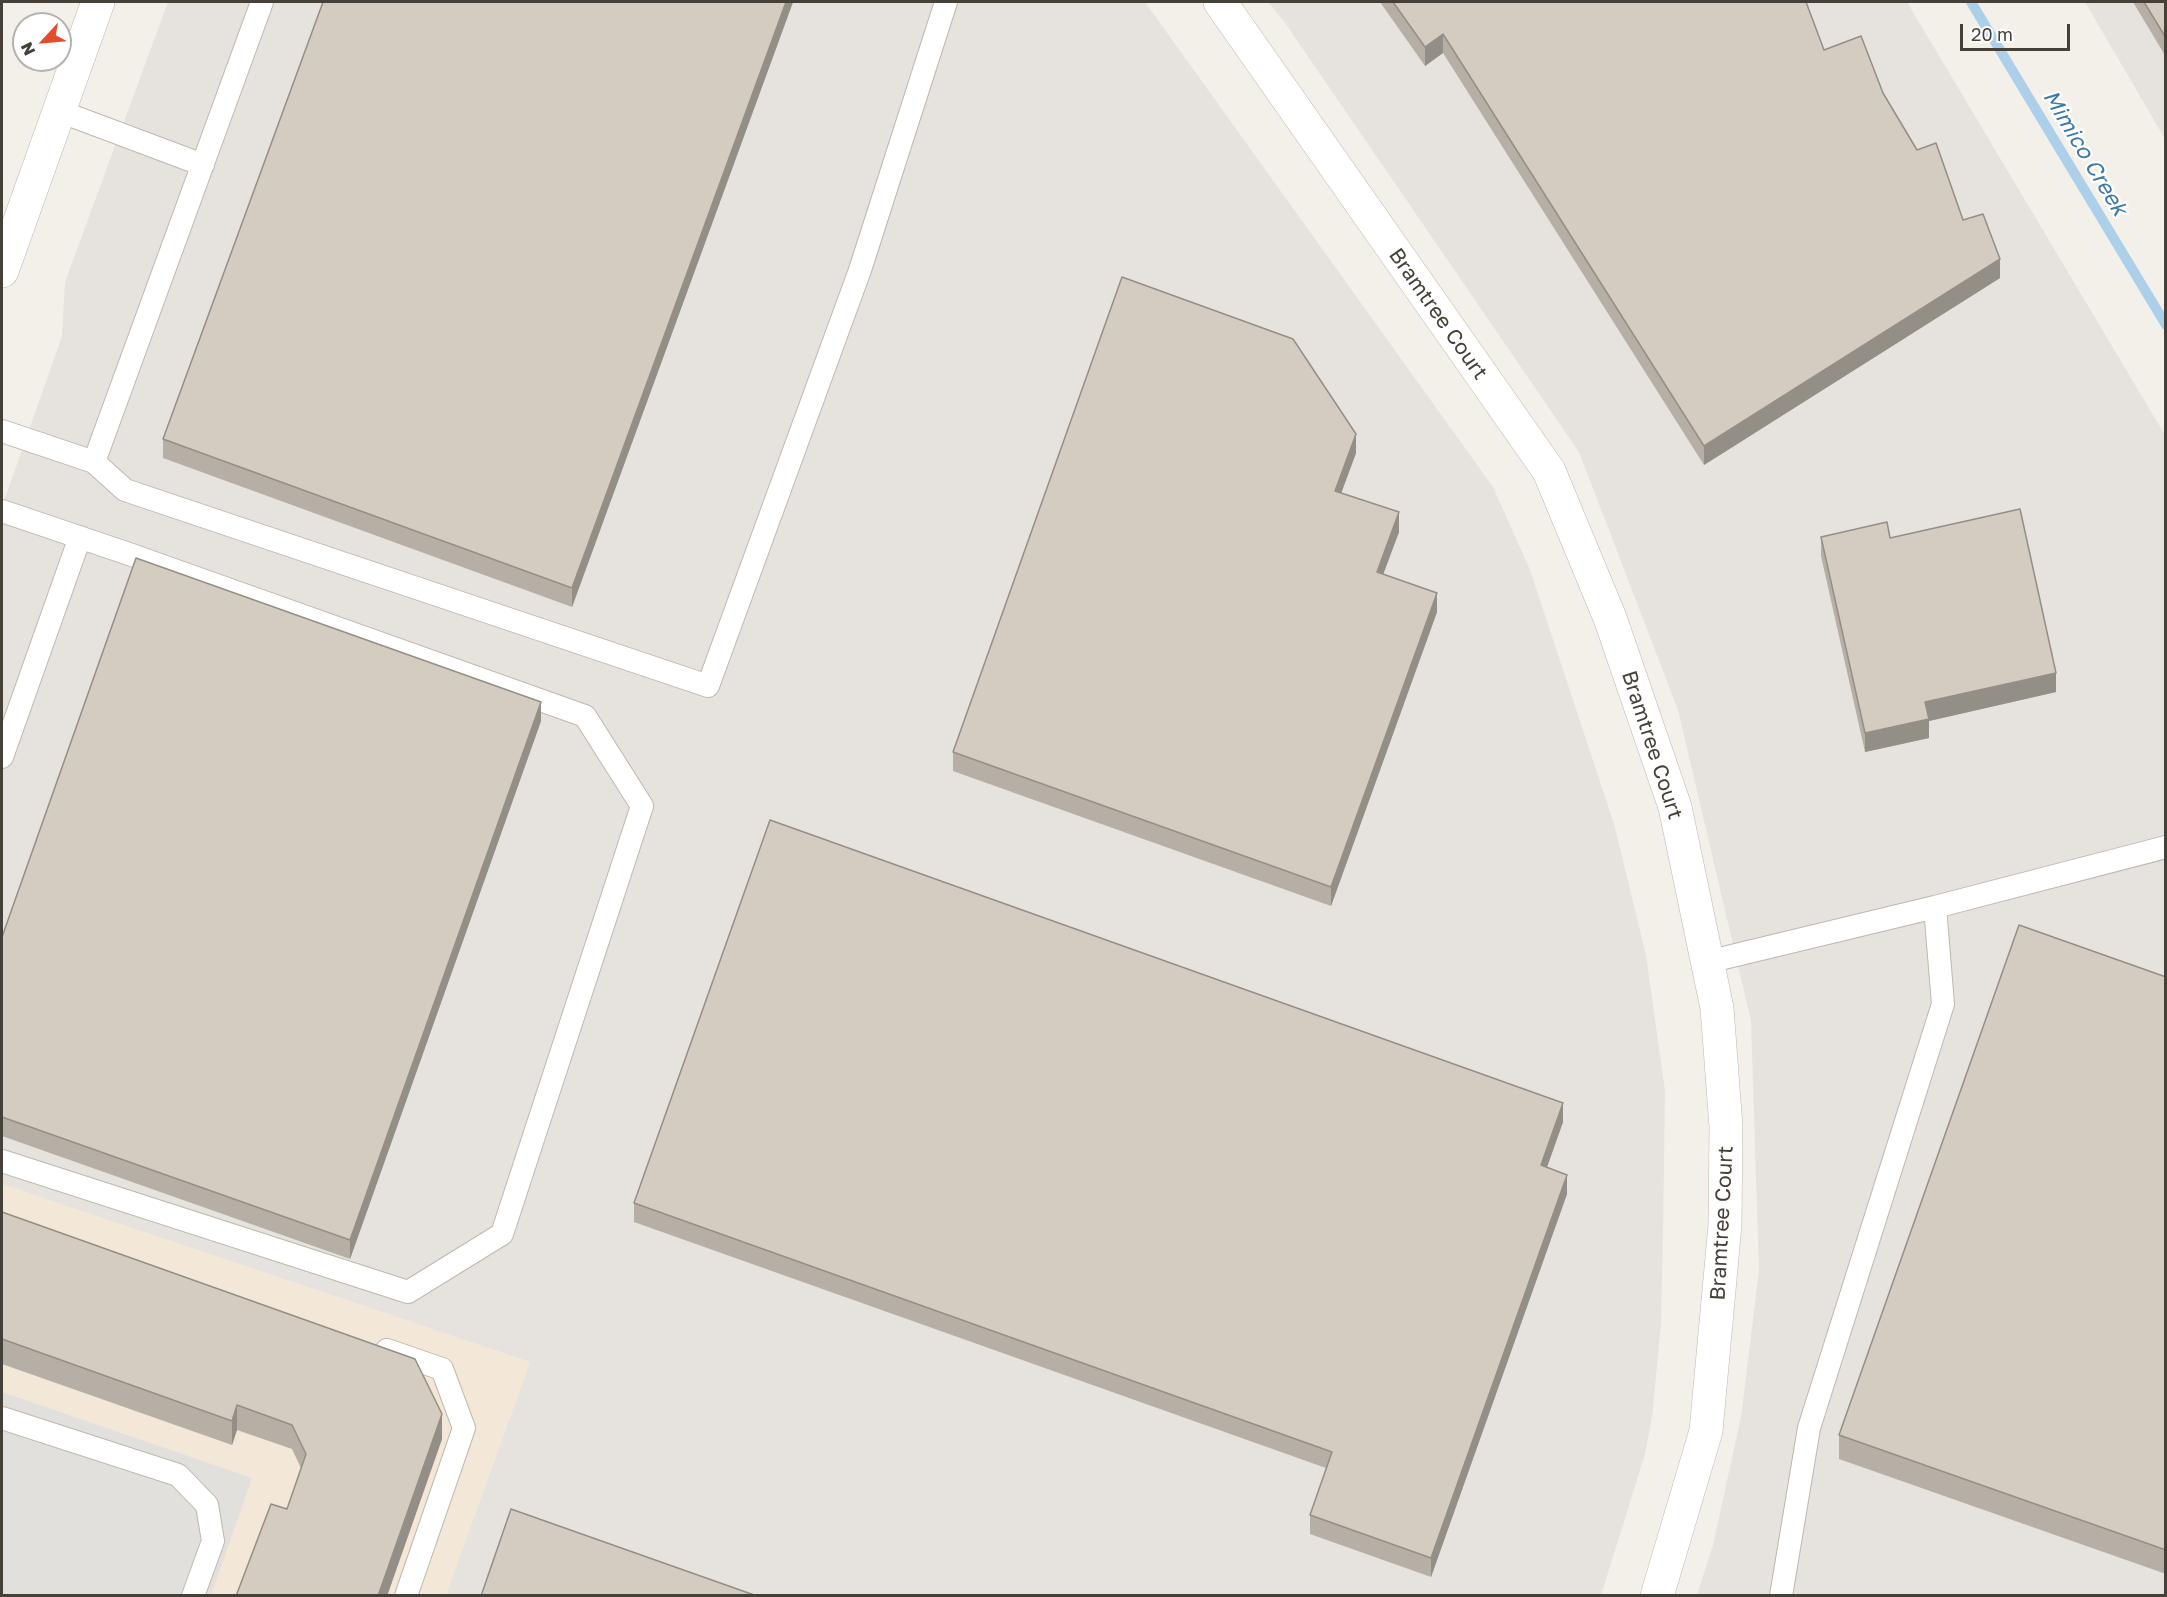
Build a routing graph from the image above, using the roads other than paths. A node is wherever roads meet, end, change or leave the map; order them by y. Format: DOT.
graph roads {
  1 [pos="98,2"];
  2 [pos="262,2"];
  3 [pos="946,2"];
  4 [pos="1220,2"];
  5 [pos="58,111"];
  6 [pos="203,165"];
  7 [pos="2,271"];
  8 [pos="2,431"];
  9 [pos="94,462"];
  10 [pos="2,511"];
  11 [pos="80,537"];
  12 [pos="2,757"];
  13 [pos="2166,847"];
  14 [pos="1935,907"];
  15 [pos="1707,962"];
  16 [pos="2,1161"];
  17 [pos="363,1342"];
  18 [pos="2,1418"];
  19 [pos="193,1596"];
  20 [pos="406,1596"];
  21 [pos="1657,1596"];
  22 [pos="1781,1596"];
  1 -- 5 [label="street"];
  2 -- 6 [label="lane"];
  3 -- 9 [label="lane"];
  4 -- 15 [label="street, Bramtree Court"];
  5 -- 6 [label="lane"];
  5 -- 7 [label="street"];
  6 -- 9 [label="lane"];
  8 -- 9 [label="lane"];
  10 -- 11 [label="lane"];
  11 -- 12 [label="lane"];
  11 -- 16 [label="lane"];
  13 -- 14 [label="lane"];
  14 -- 15 [label="lane"];
  14 -- 22 [label="lane"];
  15 -- 21 [label="street, Bramtree Court"];
  17 -- 20 [label="lane"];
  18 -- 19 [label="lane"];
}
